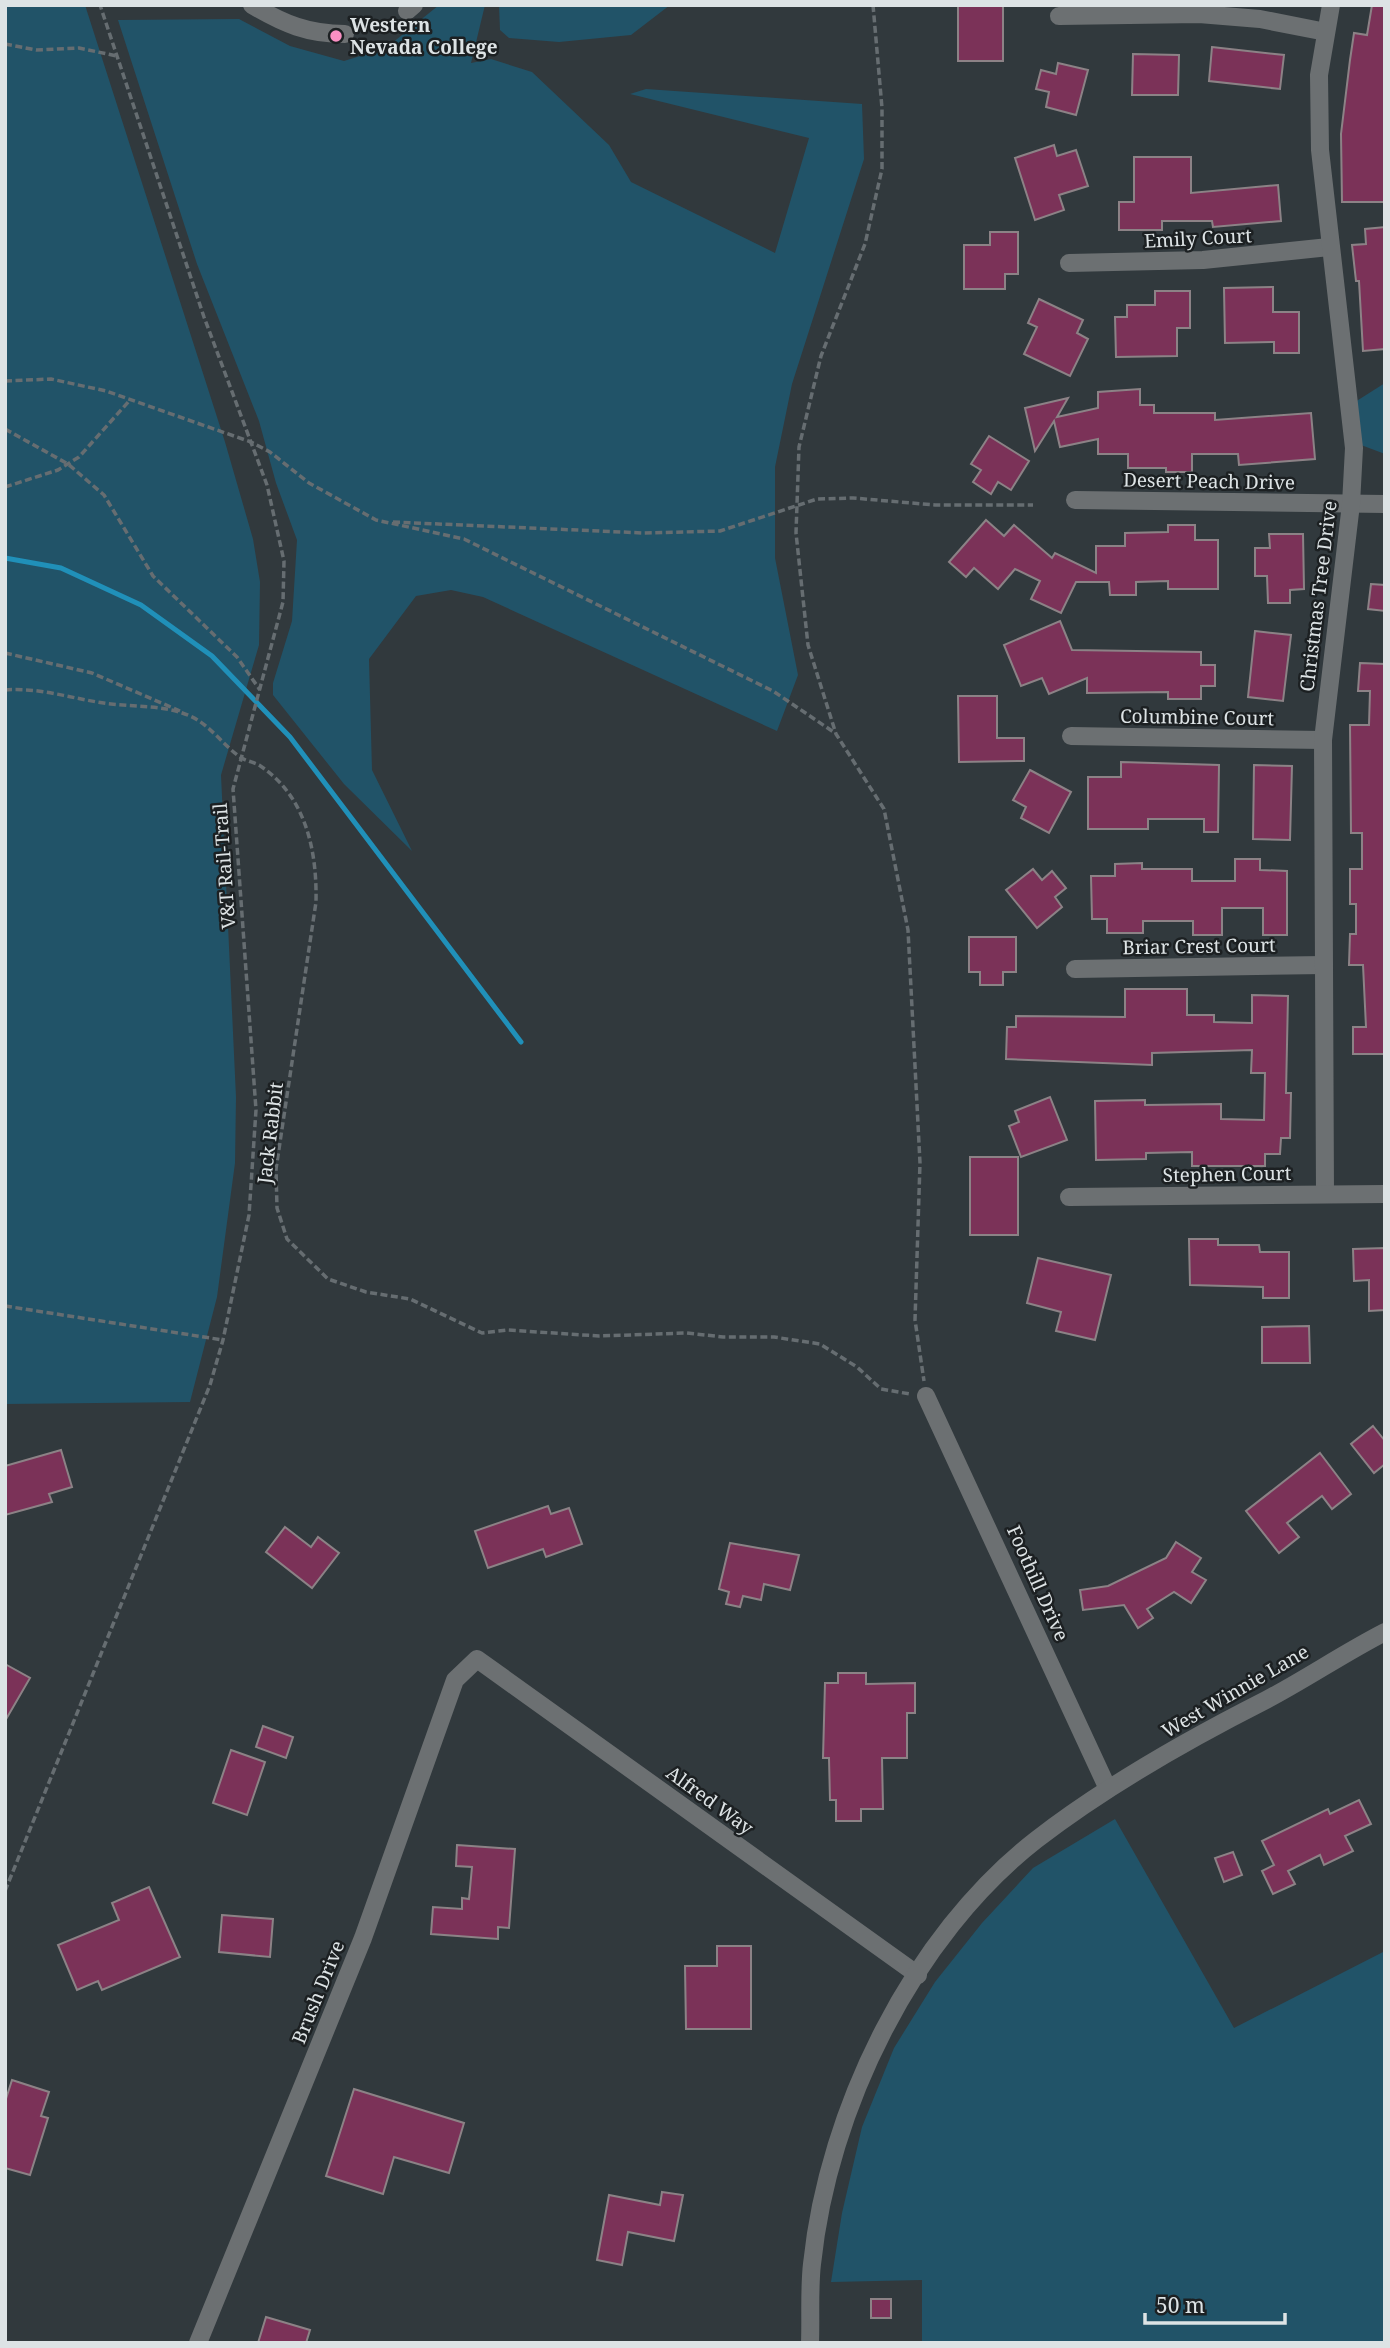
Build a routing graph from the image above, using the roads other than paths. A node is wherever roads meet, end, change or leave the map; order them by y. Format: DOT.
graph roads {
  1 [pos="252,5"];
  2 [pos="1331,5"];
  3 [pos="1059,16"];
  4 [pos="1326,32"];
  5 [pos="345,34"];
  6 [pos="1329,247"];
  7 [pos="1069,263"];
  8 [pos="1075,500"];
  9 [pos="1351,504"];
  10 [pos="1385,504"];
  11 [pos="1071,736"];
  12 [pos="1322,740"];
  13 [pos="1324,965"];
  14 [pos="1074,969"];
  15 [pos="1325,1194"];
  16 [pos="1385,1194"];
  17 [pos="1069,1197"];
  18 [pos="926,1396"];
  19 [pos="1385,1632"];
  20 [pos="477,1659"];
  21 [pos="1108,1789"];
  22 [pos="918,1975"];
  23 [pos="198,2343"];
  24 [pos="810,2343"];
  1 -- 5 [label="street"];
  2 -- 4 [label="street, Christmas Tree Drive"];
  3 -- 4 [label="street"];
  4 -- 6 [label="street, Christmas Tree Drive"];
  6 -- 7 [label="street, Emily Court"];
  6 -- 9 [label="street, Christmas Tree Drive"];
  8 -- 9 [label="street, Desert Peach Drive"];
  9 -- 10 [label="street, Desert Peach Drive"];
  9 -- 12 [label="street, Christmas Tree Drive"];
  11 -- 12 [label="street, Columbine Court"];
  12 -- 13 [label="street, Christmas Tree Drive"];
  13 -- 14 [label="street, Briar Crest Court"];
  13 -- 15 [label="street, Christmas Tree Drive"];
  15 -- 16 [label="street, Stephen Court"];
  15 -- 17 [label="street, Stephen Court"];
  18 -- 21 [label="street, Foothill Drive"];
  19 -- 21 [label="street, West Winnie Lane"];
  20 -- 22 [label="street, Alfred Way"];
  20 -- 23 [label="street, Brush Drive"];
  21 -- 22 [label="street, West Winnie Lane"];
  22 -- 24 [label="street, West Winnie Lane"];
}
